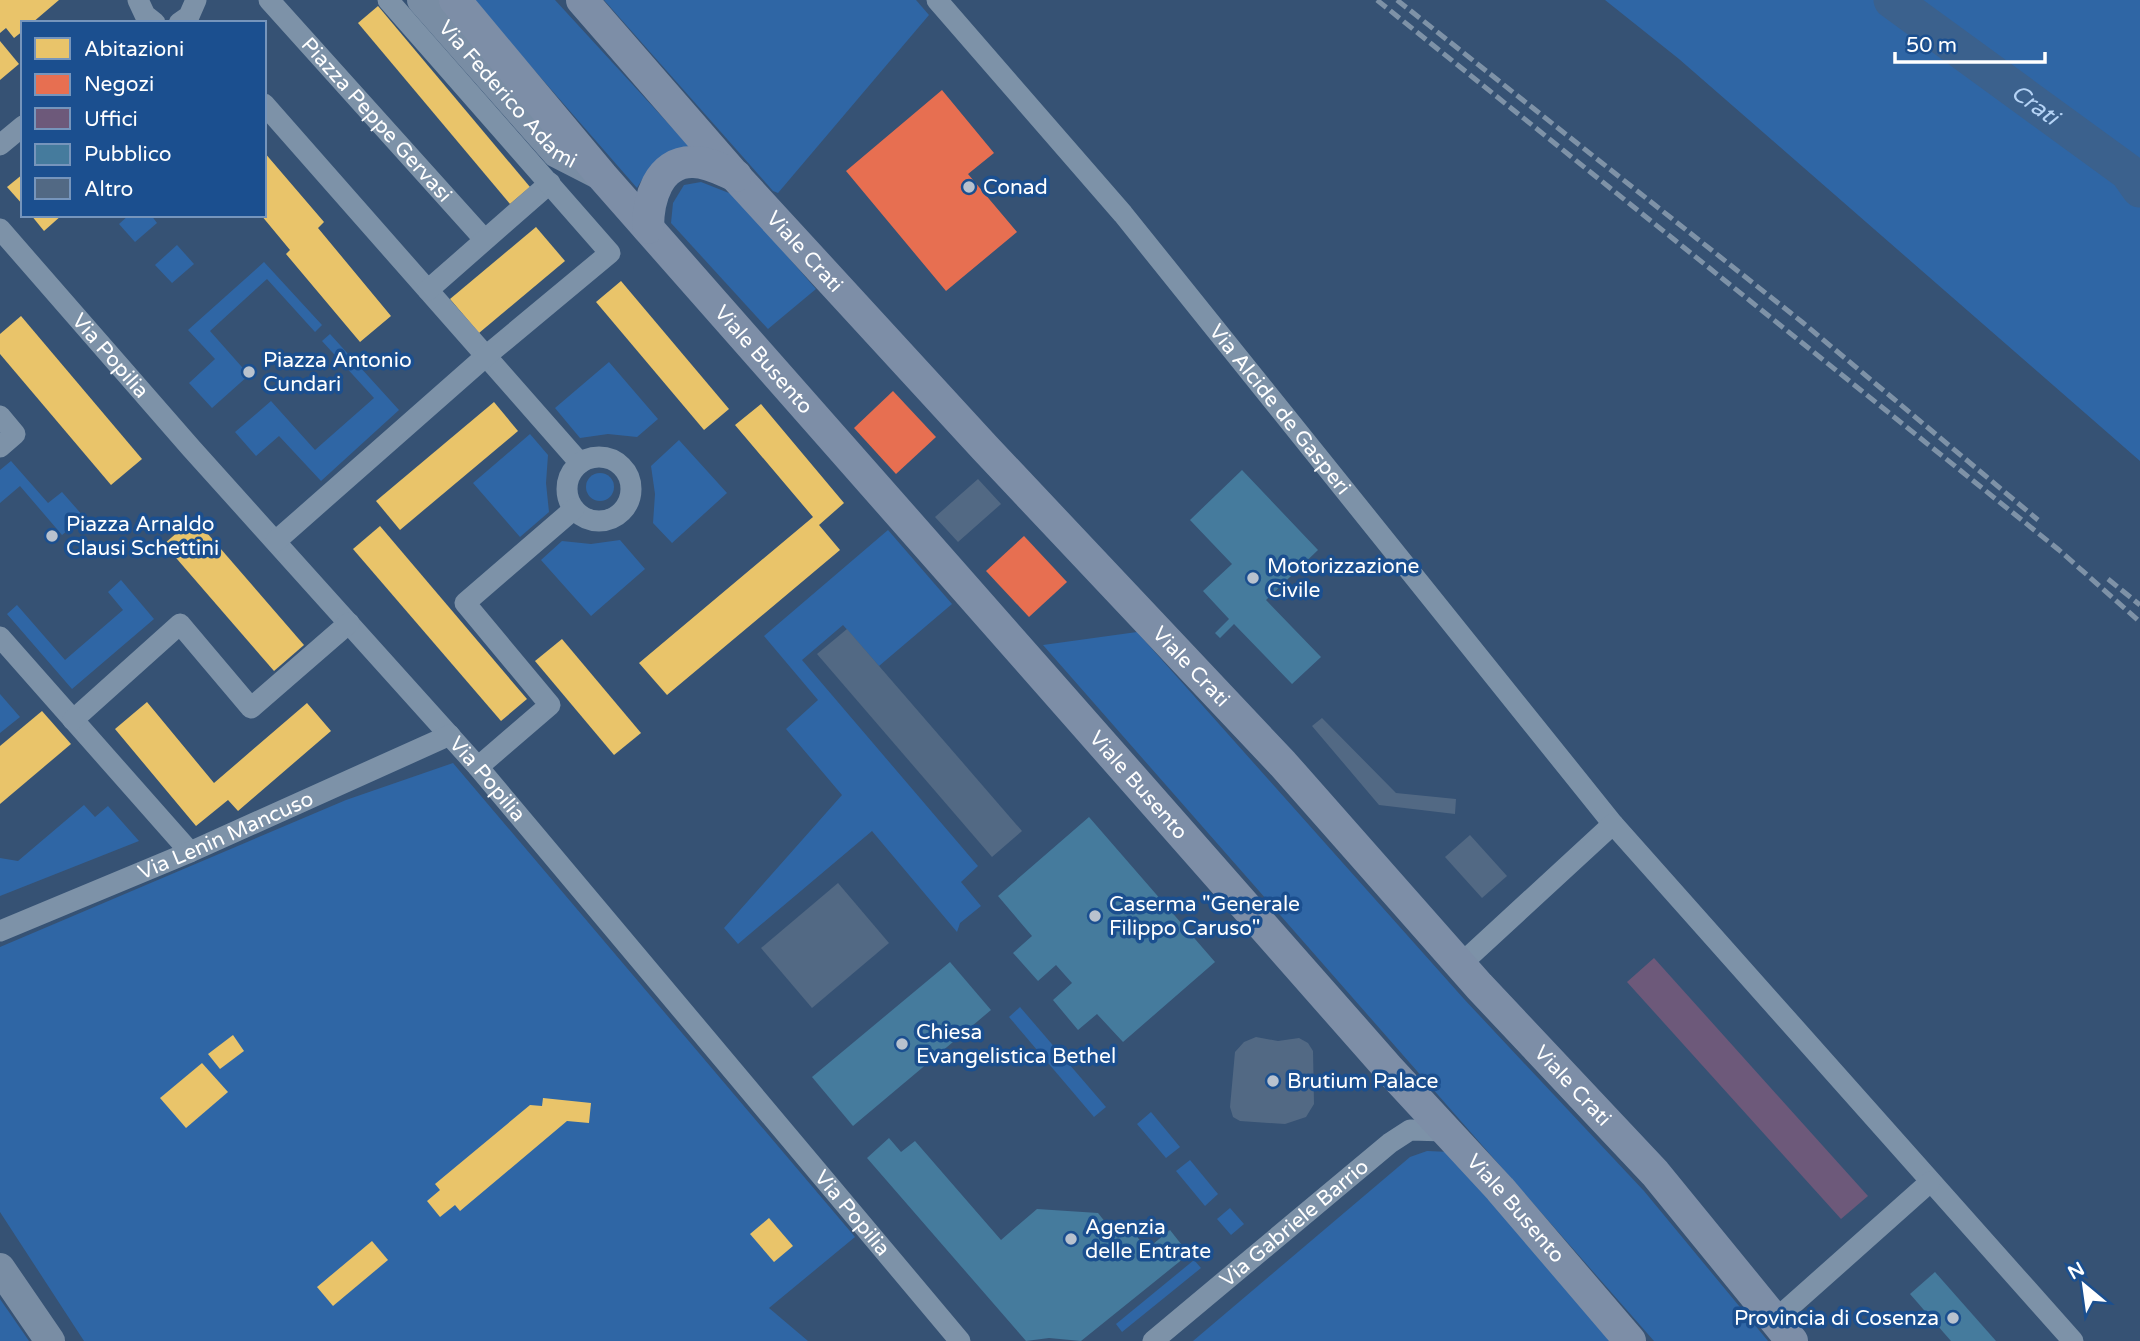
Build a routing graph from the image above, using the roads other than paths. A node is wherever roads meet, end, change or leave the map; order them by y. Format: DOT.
graph roads {
  1 [pos="269,0"];
  2 [pos="388,0"];
  3 [pos="422,0"];
  4 [pos="455,0"];
  5 [pos="582,0"];
  6 [pos="937,0"];
  7 [pos="266,106"];
  8 [pos="602,176"];
  9 [pos="736,177"];
  10 [pos="550,183"];
  11 [pos="648,228"];
  12 [pos="0,229"];
  13 [pos="484,239"];
  14 [pos="428,290"];
  15 [pos="486,356"];
  16 [pos="0,416"];
  17 [pos="0,447"];
  18 [pos="580,463"];
  19 [pos="574,509"];
  20 [pos="276,541"];
  21 [pos="349,624"];
  22 [pos="0,637"];
  23 [pos="73,720"];
  24 [pos="450,735"];
  25 [pos="478,767"];
  26 [pos="1613,824"];
  27 [pos="190,852"];
  28 [pos="0,931"];
  29 [pos="1461,964"];
  30 [pos="1446,1131"];
  31 [pos="1930,1182"];
  32 [pos="0,1268"];
  33 [pos="1783,1331"];
  34 [pos="50,1341"];
  35 [pos="960,1341"];
  36 [pos="1153,1341"];
  37 [pos="1630,1341"];
  38 [pos="2073,1341"];
  1 -- 13 [label="street, Piazza Peppe Gervasi"];
  2 -- 10 [label="street"];
  3 -- 8 [label="street, Via Federico Adami"];
  4 -- 8 [label="main road, Via Federico Adami"];
  5 -- 9 [label="main road, Viale Crati"];
  6 -- 26 [label="street, Via Alcide de Gasperi"];
  7 -- 14 [label="street"];
  8 -- 11 [label="main road, Via Federico Adami"];
  9 -- 11 [label="main road"];
  9 -- 29 [label="main road, Viale Crati"];
  10 -- 13 [label="street"];
  10 -- 15 [label="street"];
  11 -- 30 [label="main road, Viale Busento"];
  12 -- 20 [label="street, Via Popilia"];
  13 -- 14 [label="street"];
  14 -- 15 [label="street"];
  15 -- 18 [label="street"];
  15 -- 20 [label="street"];
  16 -- 17 [label="street"];
  18 -- 19 [label="street"];
  18 -- 19 [label="street"];
  19 -- 25 [label="street"];
  20 -- 21 [label="street, Via Popilia"];
  21 -- 23 [label="street"];
  21 -- 24 [label="street, Via Popilia"];
  22 -- 23 [label="street"];
  23 -- 27 [label="street"];
  24 -- 25 [label="street, Via Popilia"];
  24 -- 27 [label="street, Via Lenin Mancuso"];
  25 -- 35 [label="street, Via Popilia"];
  26 -- 29 [label="street"];
  26 -- 31 [label="street, Via Alcide de Gasperi"];
  27 -- 28 [label="street, Via Lenin Mancuso"];
  29 -- 33 [label="main road, Viale Crati"];
  30 -- 36 [label="street, Via Gabriele Barrio"];
  30 -- 37 [label="main road, Viale Busento"];
  31 -- 33 [label="street"];
  31 -- 38 [label="street, Via Alcide de Gasperi"];
  32 -- 34 [label="street"];
}
